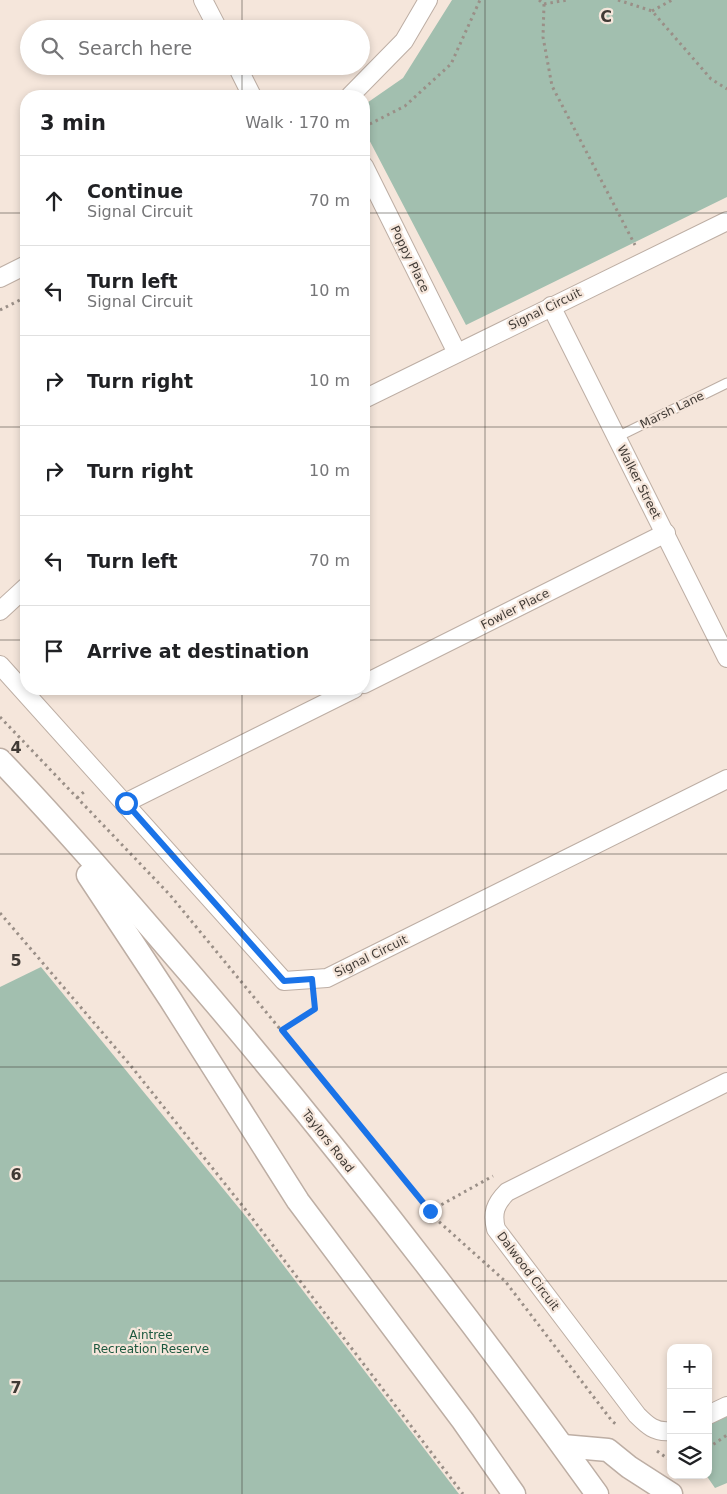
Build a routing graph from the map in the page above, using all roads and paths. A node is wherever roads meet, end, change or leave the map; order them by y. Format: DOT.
graph roads {
  1 [pos="203,0"];
  2 [pos="428,0"];
  3 [pos="480,0"];
  4 [pos="539,0"];
  5 [pos="567,0"];
  6 [pos="618,0"];
  7 [pos="672,0"];
  8 [pos="544,4"];
  9 [pos="652,11"];
  10 [pos="213,20"];
  11 [pos="242,75"];
  12 [pos="727,89"];
  13 [pos="249,90"];
  14 [pos="356,90"];
  15 [pos="370,124"];
  16 [pos="370,178"];
  17 [pos="727,221"];
  18 [pos="644,261"];
  19 [pos="20,268"];
  20 [pos="0,278"];
  21 [pos="20,300"];
  22 [pos="551,306"];
  23 [pos="0,310"];
  24 [pos="457,353"];
  25 [pos="727,383"];
  26 [pos="370,396"];
  27 [pos="617,437"];
  28 [pos="666,533"];
  29 [pos="20,593"];
  30 [pos="0,612"];
  31 [pos="727,658"];
  32 [pos="0,665"];
  33 [pos="370,681"];
  34 [pos="20,687"];
  35 [pos="27,695"];
  36 [pos="342,695"];
  37 [pos="0,717"];
  38 [pos="0,760"];
  39 [pos="727,779"];
  40 [pos="40,803"];
  41 [pos="126,803"];
  42 [pos="0,913"];
  43 [pos="312,979"];
  44 [pos="282,1030"];
  45 [pos="727,1082"];
  46 [pos="508,1192"];
  47 [pos="430,1211"];
  48 [pos="727,1406"];
  49 [pos="712,1413"];
  50 [pos="619,1426"];
  51 [pos="667,1431"];
  52 [pos="727,1435"];
  53 [pos="712,1445"];
  54 [pos="563,1446"];
  55 [pos="649,1446"];
  56 [pos="667,1458"];
  57 [pos="463,1494"];
  58 [pos="514,1494"];
  59 [pos="597,1494"];
  60 [pos="671,1494"];
  1 -- 10 [label="street"];
  2 -- 14 [label="street"];
  3 -- 15 [label="path"];
  4 -- 8 [label="path"];
  5 -- 8 [label="path"];
  6 -- 9 [label="path"];
  7 -- 9 [label="path"];
  8 -- 18 [label="path"];
  9 -- 12 [label="path"];
  11 -- 13 [label="street"];
  16 -- 24 [label="street, Poppy Place"];
  17 -- 18 [label="street, Signal Circuit"];
  18 -- 22 [label="street, Signal Circuit"];
  19 -- 20 [label="street"];
  21 -- 23 [label="path"];
  22 -- 24 [label="street, Signal Circuit"];
  22 -- 27 [label="street, Walker Street"];
  24 -- 26 [label="street, Signal Circuit"];
  25 -- 27 [label="lane, Marsh Lane"];
  27 -- 28 [label="street, Walker Street"];
  28 -- 31 [label="street, Walker Street"];
  28 -- 33 [label="street, Fowler Place"];
  29 -- 30 [label="street"];
  32 -- 34 [label="street, Signal Circuit"];
  35 -- 41 [label="street, Signal Circuit"];
  36 -- 41 [label="street"];
  37 -- 44 [label="path"];
  38 -- 40 [label="street, Taylors Road"];
  39 -- 43 [label="street, Signal Circuit"];
  40 -- 54 [label="street, Taylors Road"];
  40 -- 58 [label="street, Taylors Road"];
  41 -- 43 [label="street, Signal Circuit"];
  42 -- 57 [label="path"];
  43 -- 44 [label="path"];
  44 -- 47 [label="path"];
  45 -- 46 [label="street, Dalwood Circuit"];
  46 -- 47 [label="path"];
  46 -- 51 [label="street, Dalwood Circuit"];
  47 -- 50 [label="path"];
  48 -- 49 [label="street"];
  52 -- 53 [label="path"];
  54 -- 59 [label="street, Taylors Road"];
  54 -- 60 [label="street"];
  55 -- 56 [label="path"];
}
